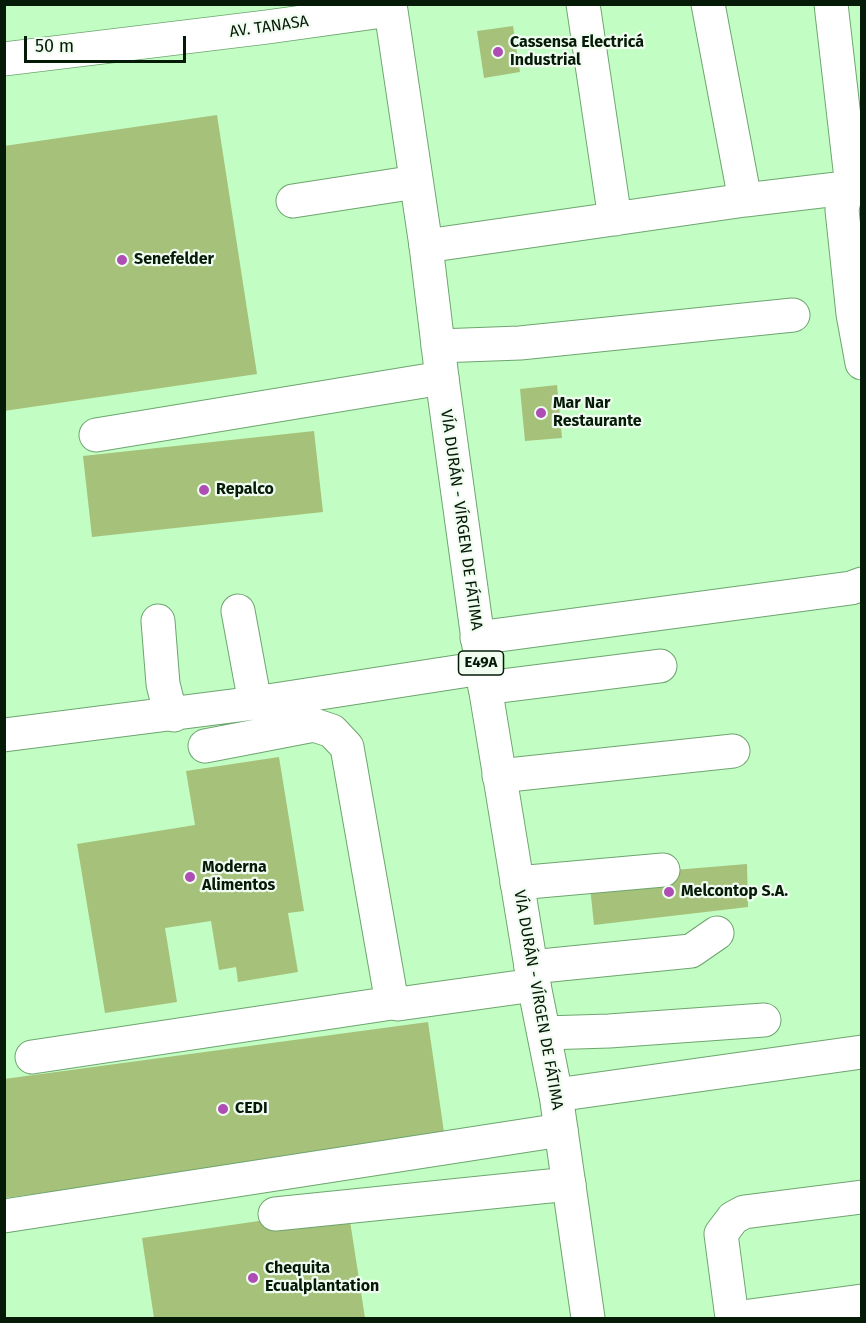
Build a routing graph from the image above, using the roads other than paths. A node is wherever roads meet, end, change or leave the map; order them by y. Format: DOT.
graph roads {
  1 [pos="583,4"];
  2 [pos="708,4"];
  3 [pos="831,4"];
  4 [pos="390,7"];
  5 [pos="4,60"];
  6 [pos="416,182"];
  7 [pos="857,187"];
  8 [pos="745,200"];
  9 [pos="293,201"];
  10 [pos="615,219"];
  11 [pos="426,246"];
  12 [pos="857,314"];
  13 [pos="792,315"];
  14 [pos="438,346"];
  15 [pos="861,363"];
  16 [pos="442,378"];
  17 [pos="96,435"];
  18 [pos="861,584"];
  19 [pos="238,611"];
  20 [pos="158,621"];
  21 [pos="481,665"];
  22 [pos="660,666"];
  23 [pos="255,703"];
  24 [pos="174,715"];
  25 [pos="4,735"];
  26 [pos="205,746"];
  27 [pos="733,751"];
  28 [pos="500,776"];
  29 [pos="663,870"];
  30 [pos="517,883"];
  31 [pos="717,933"];
  32 [pos="532,976"];
  33 [pos="392,1003"];
  34 [pos="764,1020"];
  35 [pos="544,1033"];
  36 [pos="861,1052"];
  37 [pos="32,1057"];
  38 [pos="556,1095"];
  39 [pos="561,1130"];
  40 [pos="569,1184"];
  41 [pos="861,1197"];
  42 [pos="275,1214"];
  43 [pos="4,1216"];
  44 [pos="861,1301"];
  45 [pos="588,1318"];
  46 [pos="734,1318"];
  1 -- 10 [label="street"];
  2 -- 8 [label="street"];
  3 -- 7 [label="street"];
  4 -- 5 [label="street, AV. TANASA"];
  4 -- 6 [label="street, VÍA DURÁN - VÍRGEN DE FÁTIMA / E49A"];
  6 -- 9 [label="street"];
  6 -- 11 [label="street, VÍA DURÁN - VÍRGEN DE FÁTIMA / E49A"];
  7 -- 8 [label="street"];
  7 -- 12 [label="street"];
  8 -- 10 [label="street"];
  10 -- 11 [label="street"];
  11 -- 14 [label="street, VÍA DURÁN - VÍRGEN DE FÁTIMA / E49A"];
  12 -- 15 [label="street"];
  13 -- 14 [label="street"];
  14 -- 16 [label="street, VÍA DURÁN - VÍRGEN DE FÁTIMA / E49A"];
  16 -- 17 [label="street"];
  16 -- 21 [label="street, VÍA DURÁN - VÍRGEN DE FÁTIMA / E49A"];
  18 -- 21 [label="street"];
  19 -- 23 [label="street"];
  20 -- 24 [label="street"];
  21 -- 22 [label="street"];
  21 -- 23 [label="street"];
  21 -- 28 [label="street, VÍA DURÁN - VÍRGEN DE FÁTIMA / E49A"];
  23 -- 24 [label="street"];
  24 -- 25 [label="street"];
  26 -- 33 [label="street"];
  27 -- 28 [label="street"];
  28 -- 30 [label="street, VÍA DURÁN - VÍRGEN DE FÁTIMA / E49A"];
  29 -- 30 [label="street"];
  30 -- 32 [label="street, VÍA DURÁN - VÍRGEN DE FÁTIMA / E49A"];
  31 -- 32 [label="street"];
  32 -- 33 [label="street"];
  32 -- 35 [label="street, VÍA DURÁN - VÍRGEN DE FÁTIMA / E49A"];
  33 -- 37 [label="street"];
  34 -- 35 [label="street"];
  35 -- 38 [label="street, VÍA DURÁN - VÍRGEN DE FÁTIMA / E49A"];
  36 -- 38 [label="street"];
  38 -- 39 [label="street, VÍA DURÁN - VÍRGEN DE FÁTIMA / E49A"];
  39 -- 40 [label="street, VÍA DURÁN - VÍRGEN DE FÁTIMA / E49A"];
  39 -- 43 [label="street"];
  40 -- 42 [label="street"];
  40 -- 45 [label="street, VÍA DURÁN - VÍRGEN DE FÁTIMA / E49A"];
  41 -- 46 [label="street"];
  44 -- 46 [label="street"];
}
